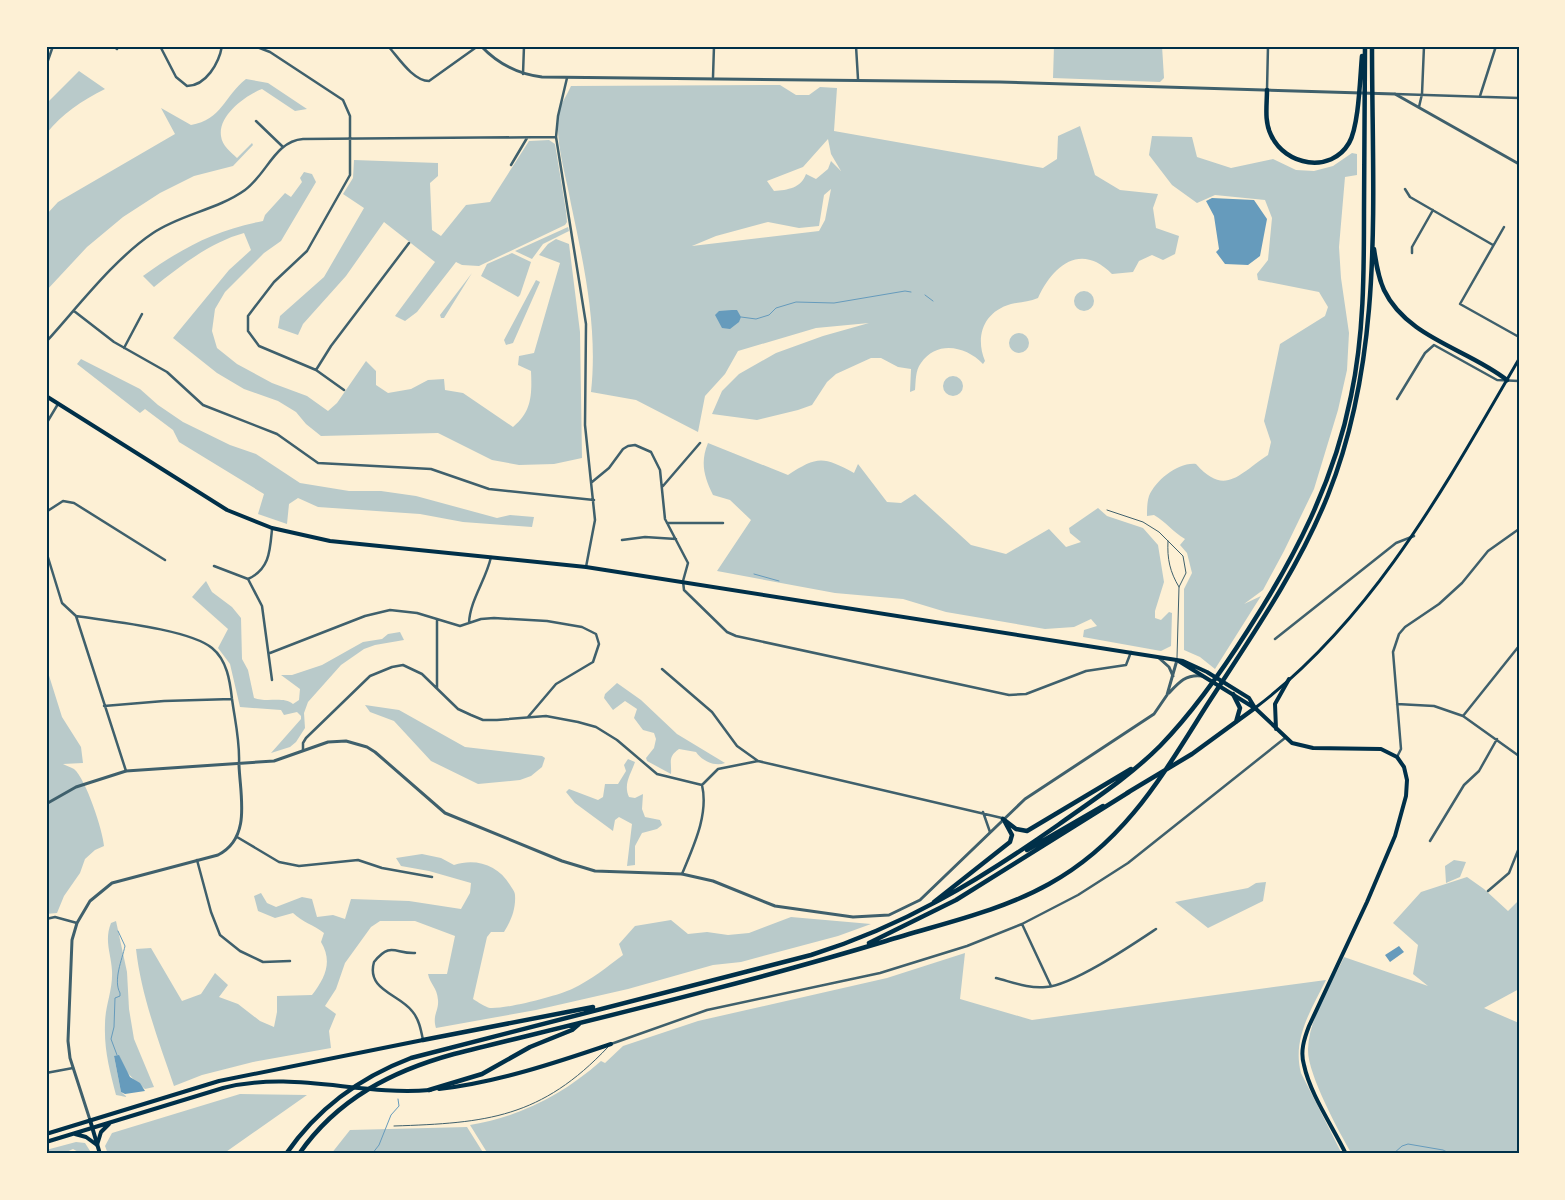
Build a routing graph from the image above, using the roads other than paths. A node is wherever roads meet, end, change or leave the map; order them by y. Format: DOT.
graph roads {
  1 [pos="53,46"];
  2 [pos="114,46"];
  3 [pos="160,46"];
  4 [pos="222,46"];
  5 [pos="254,46"];
  6 [pos="388,46"];
  7 [pos="480,46"];
  8 [pos="524,46"];
  9 [pos="714,46"];
  10 [pos="856,46"];
  11 [pos="1268,46"];
  12 [pos="1364,46"];
  13 [pos="1372,46"];
  14 [pos="1424,46"];
  15 [pos="1496,46"];
  16 [pos="117,49"];
  17 [pos="46,66"];
  18 [pos="522,74"];
  19 [pos="567,78"];
  20 [pos="713,78"];
  21 [pos="858,79"];
  22 [pos="1267,90"];
  23 [pos="1395,94"];
  24 [pos="1422,94"];
  25 [pos="1480,96"];
  26 [pos="1519,98"];
  27 [pos="1419,107"];
  28 [pos="256,121"];
  29 [pos="556,137"];
  30 [pos="527,138"];
  31 [pos="350,139"];
  32 [pos="282,146"];
  33 [pos="1519,164"];
  34 [pos="511,165"];
  35 [pos="1405,189"];
  36 [pos="1434,210"];
  37 [pos="1504,226"];
  38 [pos="1372,241"];
  39 [pos="409,243"];
  40 [pos="1493,245"];
  41 [pos="1412,253"];
  42 [pos="74,311"];
  43 [pos="142,314"];
  44 [pos="1519,337"];
  45 [pos="46,342"];
  46 [pos="124,348"];
  47 [pos="1519,359"];
  48 [pos="316,370"];
  49 [pos="1507,380"];
  50 [pos="1519,382"];
  51 [pos="344,390"];
  52 [pos="46,396"];
  53 [pos="1397,399"];
  54 [pos="58,404"];
  55 [pos="46,424"];
  56 [pos="700,443"];
  57 [pos="592,482"];
  58 [pos="663,486"];
  59 [pos="594,500"];
  60 [pos="1107,510"];
  61 [pos="46,512"];
  62 [pos="667,523"];
  63 [pos="723,523"];
  64 [pos="272,528"];
  65 [pos="1519,529"];
  66 [pos="1414,536"];
  67 [pos="676,538"];
  68 [pos="622,540"];
  69 [pos="1168,540"];
  70 [pos="46,551"];
  71 [pos="491,557"];
  72 [pos="165,560"];
  73 [pos="214,566"];
  74 [pos="586,567"];
  75 [pos="248,579"];
  76 [pos="683,581"];
  77 [pos="1180,587"];
  78 [pos="76,616"];
  79 [pos="437,619"];
  80 [pos="469,623"];
  81 [pos="1275,639"];
  82 [pos="1519,646"];
  83 [pos="1131,652"];
  84 [pos="270,653"];
  85 [pos="1156,656"];
  86 [pos="1177,660"];
  87 [pos="662,669"];
  88 [pos="1173,676"];
  89 [pos="1204,677"];
  90 [pos="1289,678"];
  91 [pos="272,680"];
  92 [pos="437,690"];
  93 [pos="1233,694"];
  94 [pos="1167,695"];
  95 [pos="232,699"];
  96 [pos="1397,704"];
  97 [pos="104,706"];
  98 [pos="1255,708"];
  99 [pos="1463,716"];
  100 [pos="528,717"];
  101 [pos="1235,723"];
  102 [pos="1276,729"];
  103 [pos="1285,738"];
  104 [pos="1497,739"];
  105 [pos="303,750"];
  106 [pos="1519,756"];
  107 [pos="1397,757"];
  108 [pos="758,762"];
  109 [pos="1142,763"];
  110 [pos="239,765"];
  111 [pos="126,771"];
  112 [pos="702,785"];
  113 [pos="1129,792"];
  114 [pos="46,804"];
  115 [pos="983,812"];
  116 [pos="1003,819"];
  117 [pos="990,832"];
  118 [pos="237,837"];
  119 [pos="1430,841"];
  120 [pos="1519,848"];
  121 [pos="197,860"];
  122 [pos="1002,864"];
  123 [pos="682,874"];
  124 [pos="432,877"];
  125 [pos="1488,891"];
  126 [pos="923,911"];
  127 [pos="46,919"];
  128 [pos="77,923"];
  129 [pos="1022,924"];
  130 [pos="1156,929"];
  131 [pos="415,953"];
  132 [pos="847,953"];
  133 [pos="290,961"];
  134 [pos="996,978"];
  135 [pos="1051,987"];
  136 [pos="620,1003"];
  137 [pos="582,1022"];
  138 [pos="423,1040"];
  139 [pos="611,1044"];
  140 [pos="73,1068"];
  141 [pos="46,1073"];
  142 [pos="429,1090"];
  143 [pos="90,1120"];
  144 [pos="110,1122"];
  145 [pos="394,1126"];
  146 [pos="92,1128"];
  147 [pos="46,1134"];
  148 [pos="72,1134"];
  149 [pos="46,1142"];
  150 [pos="97,1145"];
  151 [pos="100,1154"];
  152 [pos="286,1154"];
  153 [pos="299,1154"];
  154 [pos="1346,1154"];
  1 -- 17 [label="street"];
  2 -- 16 [label="street"];
  3 -- 4 [label="street"];
  5 -- 31 [label="street"];
  6 -- 7 [label="street"];
  7 -- 18 [label="street"];
  8 -- 18 [label="street"];
  9 -- 20 [label="street"];
  10 -- 21 [label="street"];
  11 -- 22 [label="street"];
  12 -- 22 [label="highway"];
  12 -- 109 [label="highway"];
  13 -- 38 [label="highway"];
  14 -- 24 [label="street"];
  15 -- 25 [label="street"];
  18 -- 19 [label="street"];
  19 -- 20 [label="street"];
  19 -- 29 [label="street"];
  20 -- 21 [label="street"];
  21 -- 22 [label="street"];
  22 -- 23 [label="street"];
  23 -- 24 [label="street"];
  23 -- 27 [label="street"];
  24 -- 25 [label="street"];
  24 -- 27 [label="street"];
  25 -- 26 [label="street"];
  27 -- 33 [label="street"];
  28 -- 32 [label="street"];
  29 -- 30 [label="street"];
  29 -- 57 [label="street"];
  30 -- 31 [label="street"];
  30 -- 34 [label="street"];
  31 -- 32 [label="street"];
  31 -- 48 [label="street"];
  32 -- 42 [label="street"];
  35 -- 36 [label="street"];
  36 -- 40 [label="street"];
  36 -- 41 [label="street"];
  37 -- 40 [label="street"];
  38 -- 49 [label="highway"];
  38 -- 132 [label="highway"];
  39 -- 48 [label="street"];
  40 -- 44 [label="street"];
  42 -- 45 [label="street"];
  42 -- 46 [label="street"];
  43 -- 46 [label="street"];
  46 -- 59 [label="street"];
  47 -- 49 [label="main road"];
  48 -- 51 [label="street"];
  49 -- 50 [label="street"];
  49 -- 53 [label="street"];
  49 -- 66 [label="main road"];
  52 -- 54 [label="main road"];
  54 -- 55 [label="street"];
  54 -- 64 [label="main road"];
  56 -- 58 [label="street"];
  57 -- 58 [label="street"];
  57 -- 59 [label="street"];
  58 -- 62 [label="street"];
  59 -- 74 [label="street"];
  60 -- 69 [label="lane"];
  61 -- 72 [label="street"];
  62 -- 63 [label="street"];
  62 -- 67 [label="street"];
  64 -- 71 [label="main road"];
  64 -- 75 [label="street"];
  65 -- 96 [label="street"];
  66 -- 81 [label="street"];
  66 -- 90 [label="main road"];
  67 -- 68 [label="street"];
  67 -- 76 [label="street"];
  69 -- 77 [label="lane"];
  69 -- 77 [label="lane"];
  70 -- 78 [label="street"];
  71 -- 74 [label="main road"];
  71 -- 80 [label="street"];
  73 -- 75 [label="street"];
  74 -- 76 [label="main road"];
  75 -- 84 [label="street"];
  76 -- 83 [label="main road"];
  76 -- 83 [label="street"];
  77 -- 86 [label="lane"];
  78 -- 95 [label="street"];
  78 -- 97 [label="street"];
  79 -- 80 [label="street"];
  79 -- 84 [label="street"];
  79 -- 92 [label="street"];
  80 -- 100 [label="street"];
  82 -- 99 [label="street"];
  83 -- 85 [label="main road"];
  84 -- 91 [label="street"];
  85 -- 86 [label="main road"];
  85 -- 88 [label="street"];
  86 -- 88 [label="street"];
  86 -- 89 [label="main road"];
  86 -- 98 [label="main road"];
  87 -- 108 [label="street"];
  88 -- 94 [label="street"];
  89 -- 93 [label="main road"];
  89 -- 94 [label="street"];
  90 -- 98 [label="main road"];
  90 -- 102 [label="main road"];
  92 -- 100 [label="street"];
  92 -- 105 [label="street"];
  93 -- 98 [label="main road"];
  93 -- 101 [label="highway"];
  94 -- 116 [label="street"];
  95 -- 97 [label="street"];
  95 -- 110 [label="street"];
  96 -- 99 [label="street"];
  96 -- 107 [label="street"];
  97 -- 111 [label="street"];
  98 -- 101 [label="highway"];
  98 -- 102 [label="main road"];
  99 -- 104 [label="street"];
  100 -- 112 [label="street"];
  101 -- 113 [label="highway"];
  102 -- 103 [label="main road"];
  103 -- 107 [label="main road"];
  103 -- 129 [label="street"];
  104 -- 106 [label="street"];
  104 -- 119 [label="street"];
  105 -- 110 [label="street"];
  105 -- 123 [label="street"];
  107 -- 154 [label="main road"];
  108 -- 112 [label="street"];
  108 -- 115 [label="street"];
  109 -- 116 [label="highway"];
  109 -- 122 [label="highway"];
  110 -- 111 [label="street"];
  110 -- 118 [label="street"];
  111 -- 114 [label="street"];
  112 -- 123 [label="street"];
  113 -- 122 [label="highway"];
  113 -- 132 [label="highway"];
  115 -- 116 [label="street"];
  115 -- 117 [label="street"];
  116 -- 117 [label="street"];
  116 -- 126 [label="highway"];
  117 -- 123 [label="street"];
  118 -- 121 [label="street"];
  118 -- 124 [label="street"];
  120 -- 125 [label="street"];
  121 -- 128 [label="street"];
  121 -- 133 [label="street"];
  122 -- 126 [label="highway"];
  126 -- 136 [label="highway"];
  127 -- 128 [label="street"];
  128 -- 140 [label="street"];
  129 -- 135 [label="street"];
  129 -- 139 [label="street"];
  130 -- 135 [label="street"];
  131 -- 138 [label="street"];
  132 -- 137 [label="highway"];
  134 -- 135 [label="street"];
  136 -- 138 [label="highway"];
  136 -- 152 [label="highway"];
  137 -- 142 [label="highway"];
  137 -- 153 [label="highway"];
  138 -- 143 [label="main road"];
  139 -- 142 [label="main road"];
  139 -- 145 [label="lane"];
  140 -- 141 [label="street"];
  140 -- 143 [label="street"];
  142 -- 144 [label="main road"];
  143 -- 146 [label="main road"];
  143 -- 147 [label="main road"];
  144 -- 146 [label="main road"];
  144 -- 150 [label="main road"];
  146 -- 148 [label="main road"];
  146 -- 150 [label="main road"];
  148 -- 149 [label="main road"];
  148 -- 150 [label="main road"];
  150 -- 151 [label="main road"];
}
